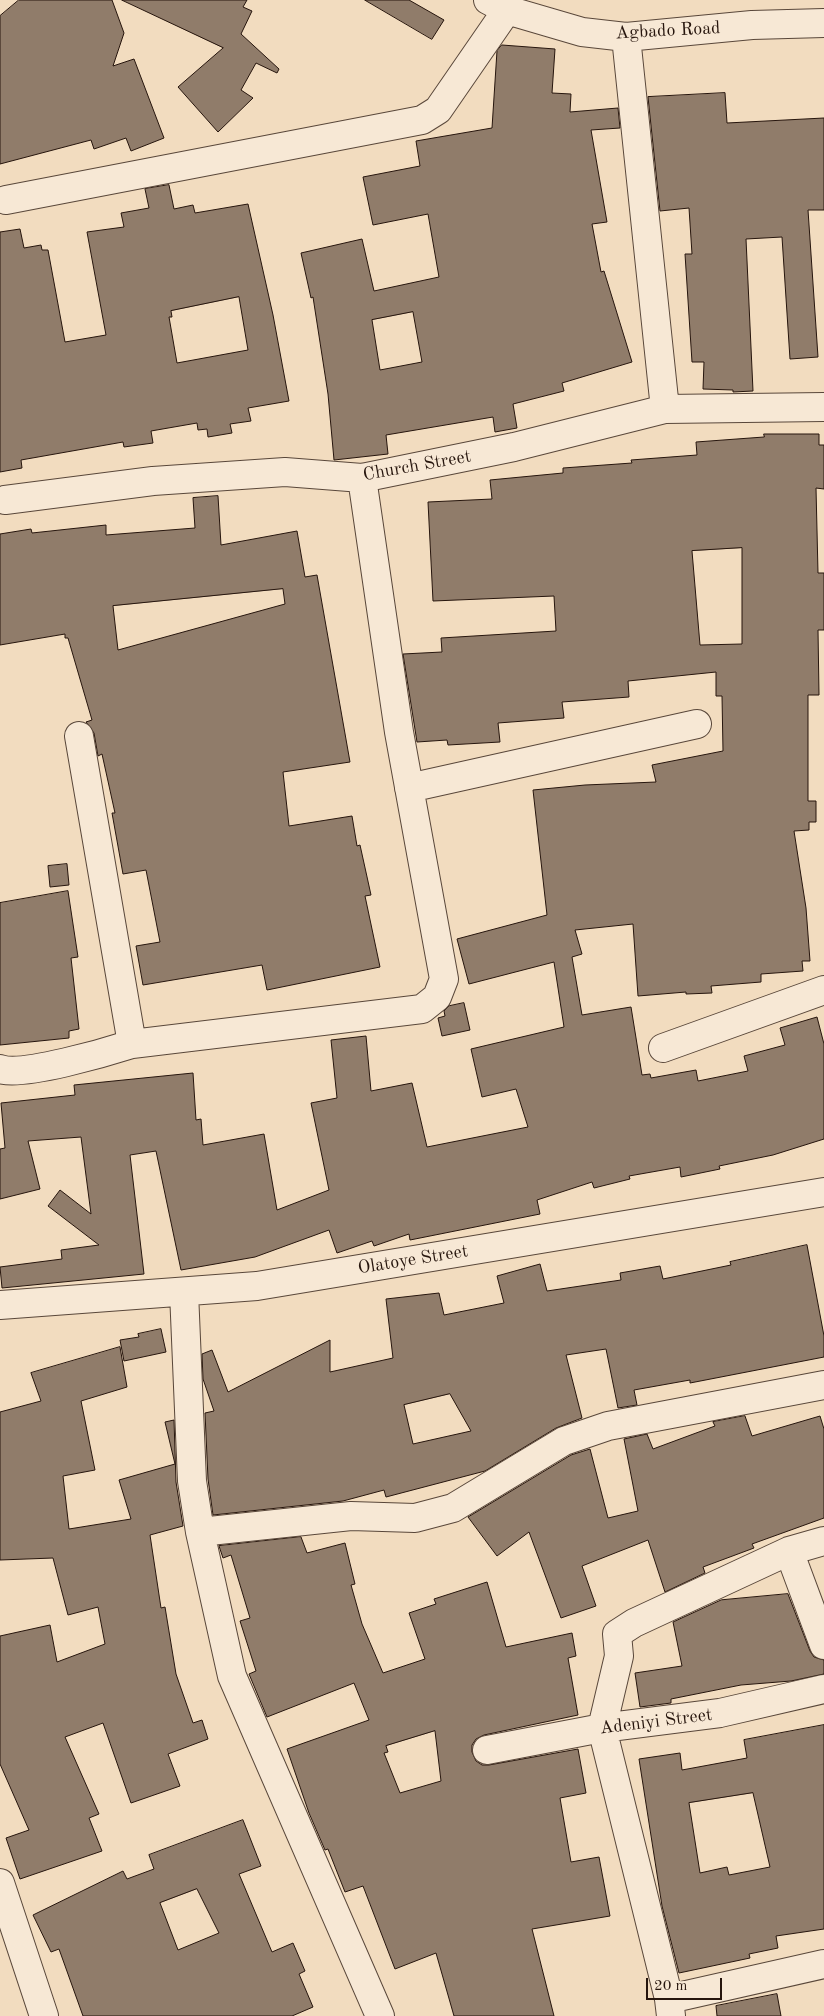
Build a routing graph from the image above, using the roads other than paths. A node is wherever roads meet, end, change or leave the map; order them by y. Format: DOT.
graph roads {
  1 [pos="497,5"];
  2 [pos="824,23"];
  3 [pos="626,37"];
  4 [pos="6,200"];
  5 [pos="824,407"];
  6 [pos="665,409"];
  7 [pos="362,478"];
  8 [pos="5,500"];
  9 [pos="697,724"];
  10 [pos="79,736"];
  11 [pos="409,788"];
  12 [pos="824,990"];
  13 [pos="132,1044"];
  14 [pos="663,1048"];
  15 [pos="0,1069"];
  16 [pos="824,1192"];
  17 [pos="184,1292"];
  18 [pos="0,1305"];
  19 [pos="824,1385"];
  20 [pos="200,1532"];
  21 [pos="824,1541"];
  22 [pos="790,1551"];
  23 [pos="824,1645"];
  24 [pos="824,1689"];
  25 [pos="602,1728"];
  26 [pos="487,1750"];
  27 [pos="0,1883"];
  28 [pos="824,1964"];
  29 [pos="670,2007"];
  30 [pos="44,2016"];
  31 [pos="380,2016"];
  1 -- 3 [label="street, Agbado Road"];
  1 -- 4 [label="street"];
  2 -- 3 [label="street, Agbado Road"];
  3 -- 6 [label="street"];
  5 -- 6 [label="street, Church Street"];
  6 -- 7 [label="street, Church Street"];
  7 -- 8 [label="street, Church Street"];
  7 -- 11 [label="street"];
  9 -- 11 [label="street"];
  10 -- 13 [label="street"];
  11 -- 13 [label="street"];
  12 -- 14 [label="street"];
  13 -- 15 [label="street"];
  16 -- 17 [label="street, Olatoye Street"];
  17 -- 18 [label="street, Olatoye Street"];
  17 -- 20 [label="street"];
  19 -- 20 [label="street"];
  20 -- 31 [label="street"];
  21 -- 22 [label="street"];
  22 -- 23 [label="street"];
  22 -- 25 [label="street"];
  24 -- 25 [label="street, Adeniyi Street"];
  25 -- 26 [label="street, Adeniyi Street"];
  25 -- 29 [label="street"];
  27 -- 30 [label="street"];
  28 -- 29 [label="street"];
}
